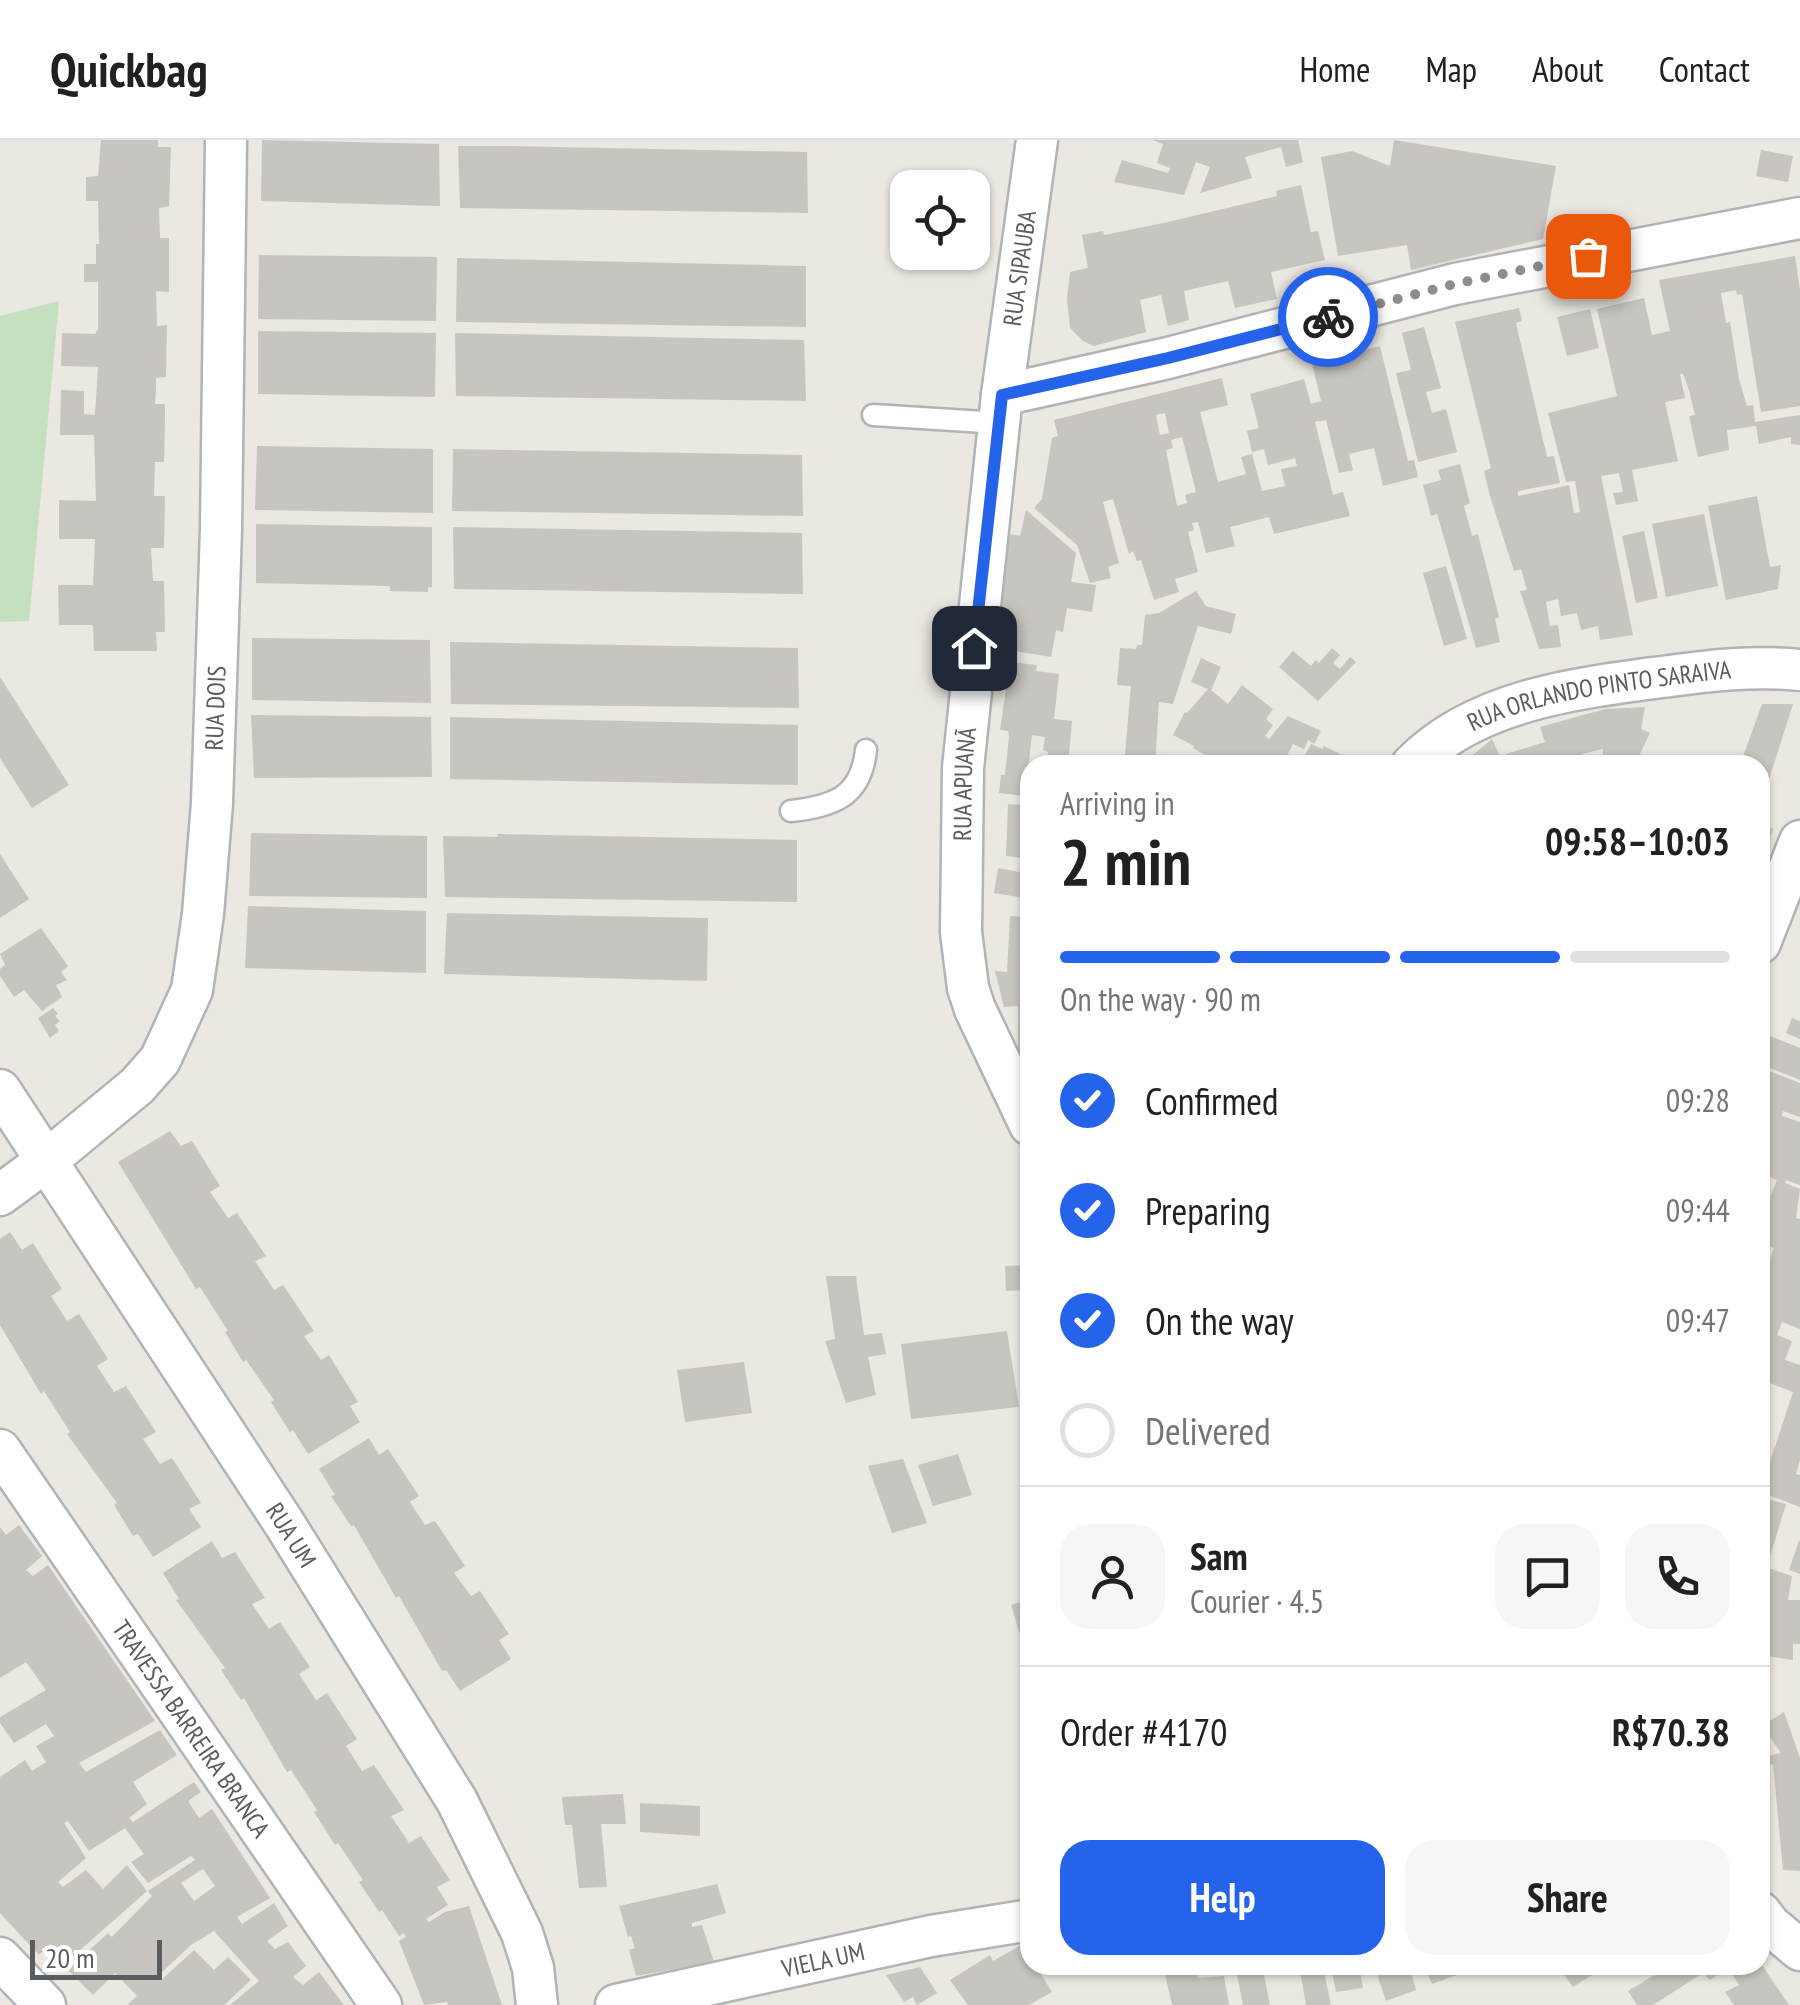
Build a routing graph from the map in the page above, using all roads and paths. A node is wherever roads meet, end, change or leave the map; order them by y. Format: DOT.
graph roads {
  1 [pos="226,140"];
  2 [pos="1037,140"];
  3 [pos="1800,218"];
  4 [pos="1001,409"];
  5 [pos="873,416"];
  6 [pos="1800,670"];
  7 [pos="866,750"];
  8 [pos="1422,755"];
  9 [pos="791,811"];
  10 [pos="1800,841"];
  11 [pos="1770,918"];
  12 [pos="0,1090"];
  13 [pos="1020,1106"];
  14 [pos="46,1161"];
  15 [pos="0,1194"];
  16 [pos="0,1450"];
  17 [pos="1020,1922"];
  18 [pos="1770,1925"];
  19 [pos="1800,1950"];
  20 [pos="0,1958"];
  21 [pos="46,2005"];
  22 [pos="381,2005"];
  23 [pos="537,2005"];
  24 [pos="616,2005"];
  1 -- 14 [label="street, RUA DOIS"];
  2 -- 4 [label="street, RUA SIPAUBA"];
  3 -- 4 [label="street"];
  4 -- 5 [label="lane"];
  4 -- 13 [label="street, RUA APUANÃ"];
  6 -- 8 [label="street, RUA ORLANDO PINTO SARAIVA"];
  7 -- 9 [label="lane"];
  10 -- 11 [label="street"];
  12 -- 14 [label="street, RUA UM"];
  14 -- 15 [label="street, RUA DOIS"];
  14 -- 23 [label="street, RUA UM"];
  16 -- 22 [label="street, TRAVESSA BARREIRA BRANCA"];
  17 -- 24 [label="street, VIELA UM"];
  18 -- 19 [label="street"];
  20 -- 21 [label="street"];
}
